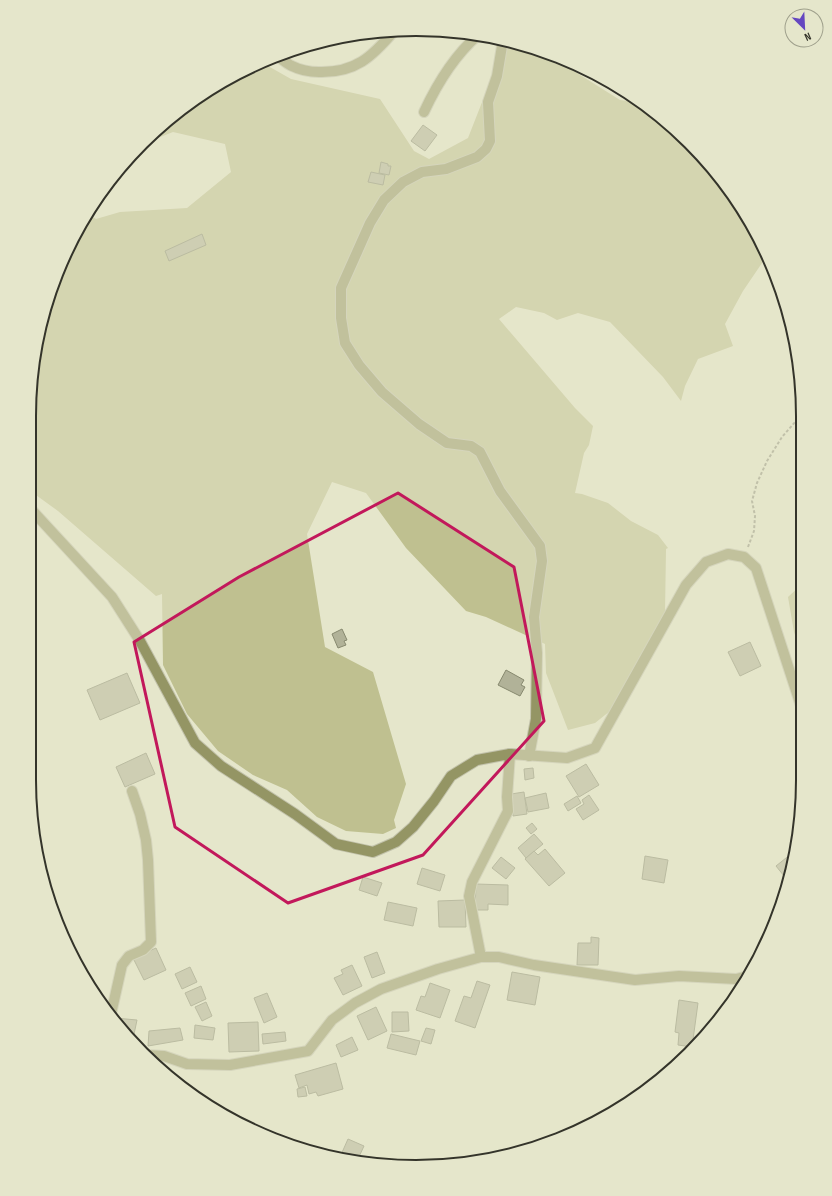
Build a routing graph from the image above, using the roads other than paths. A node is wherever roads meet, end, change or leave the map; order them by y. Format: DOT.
graph roads {
  1 [pos="389,37"];
  2 [pos="473,40"];
  3 [pos="502,46"];
  4 [pos="283,60"];
  5 [pos="424,112"];
  6 [pos="36,515"];
  7 [pos="796,691"];
  8 [pos="510,754"];
  9 [pos="529,756"];
  10 [pos="132,791"];
  11 [pos="481,957"];
  12 [pos="740,978"];
  13 [pos="112,1008"];
  14 [pos="154,1055"];
  1 -- 4 [label="street"];
  2 -- 5 [label="street"];
  3 -- 9 [label="street"];
  6 -- 8 [label="street"];
  7 -- 9 [label="street"];
  8 -- 9 [label="street"];
  8 -- 11 [label="street"];
  10 -- 13 [label="street"];
  11 -- 12 [label="street"];
  11 -- 14 [label="street"];
}
